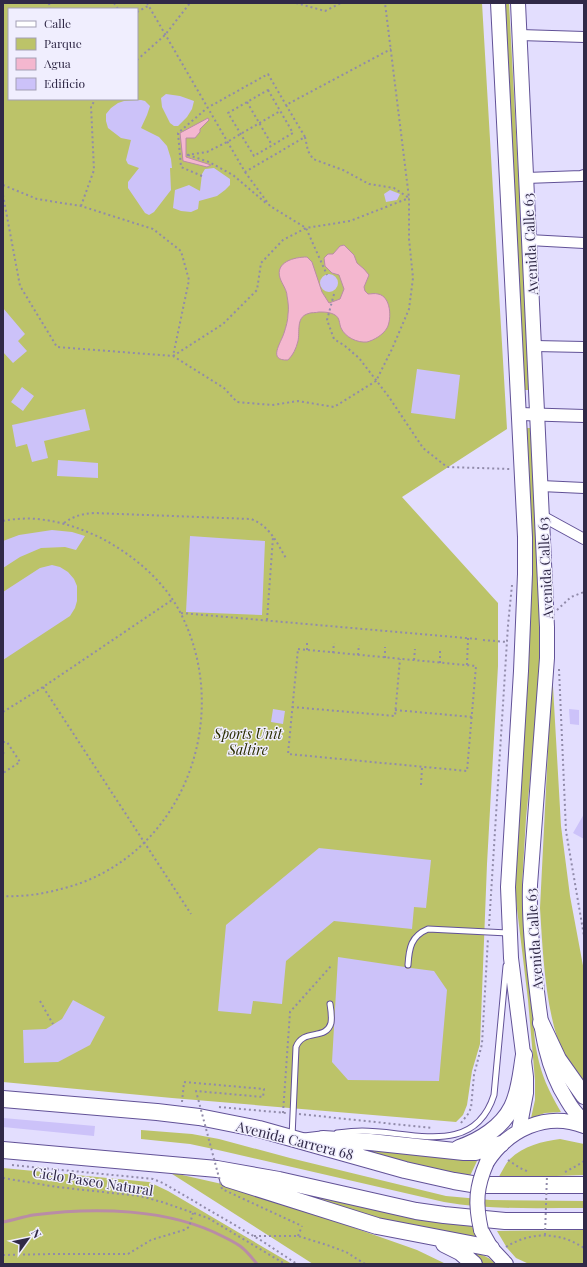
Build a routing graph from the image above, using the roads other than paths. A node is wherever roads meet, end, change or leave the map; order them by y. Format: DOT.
graph roads {
  1 [pos="498,3"];
  2 [pos="518,3"];
  3 [pos="520,35"];
  4 [pos="584,37"];
  5 [pos="584,175"];
  6 [pos="526,178"];
  7 [pos="530,240"];
  8 [pos="584,243"];
  9 [pos="534,346"];
  10 [pos="584,347"];
  11 [pos="520,414"];
  12 [pos="538,414"];
  13 [pos="584,416"];
  14 [pos="541,486"];
  15 [pos="584,488"];
  16 [pos="542,516"];
  17 [pos="584,539"];
  18 [pos="509,933"];
  19 [pos="408,965"];
  20 [pos="330,1004"];
  21 [pos="541,1023"];
  22 [pos="524,1054"];
  23 [pos="584,1096"];
  24 [pos="3,1099"];
  25 [pos="584,1121"];
  26 [pos="584,1126"];
  27 [pos="519,1130"];
  28 [pos="292,1137"];
  29 [pos="500,1144"];
  30 [pos="3,1150"];
  31 [pos="443,1151"];
  32 [pos="188,1166"];
  33 [pos="584,1185"];
  34 [pos="584,1221"];
  35 [pos="430,1237"];
  36 [pos="498,1248"];
  37 [pos="474,1264"];
  38 [pos="506,1264"];
  1 -- 11 [label="main road, Avenida Calle 63"];
  2 -- 3 [label="main road, Avenida Calle 63"];
  3 -- 4 [label="street"];
  3 -- 6 [label="main road, Avenida Calle 63"];
  5 -- 6 [label="street"];
  6 -- 7 [label="main road, Avenida Calle 63"];
  7 -- 8 [label="street"];
  7 -- 9 [label="main road, Avenida Calle 63"];
  9 -- 10 [label="street"];
  9 -- 12 [label="main road, Avenida Calle 63"];
  11 -- 12 [label="street"];
  11 -- 18 [label="main road, Avenida Calle 63"];
  12 -- 13 [label="street"];
  12 -- 14 [label="main road, Avenida Calle 63"];
  14 -- 15 [label="street"];
  14 -- 16 [label="main road, Avenida Calle 63"];
  16 -- 17 [label="street"];
  16 -- 21 [label="main road, Avenida Calle 63"];
  18 -- 19 [label="lane"];
  18 -- 22 [label="main road, Avenida Calle 63"];
  18 -- 28 [label="lane"];
  20 -- 28 [label="lane"];
  21 -- 23 [label="main road"];
  21 -- 25 [label="main road, Avenida Calle 63"];
  22 -- 27 [label="main road, Avenida Calle 63"];
  22 -- 31 [label="main road"];
  24 -- 28 [label="main road, Avenida Carrera 68"];
  26 -- 27 [label="main road"];
  27 -- 29 [label="main road"];
  28 -- 31 [label="main road"];
  28 -- 33 [label="main road, Avenida Carrera 68"];
  29 -- 31 [label="main road"];
  29 -- 36 [label="main road, bridge"];
  30 -- 32 [label="main road"];
  32 -- 34 [label="main road"];
  32 -- 35 [label="main road"];
  35 -- 36 [label="main road"];
  35 -- 37 [label="main road"];
  36 -- 38 [label="main road"];
}
